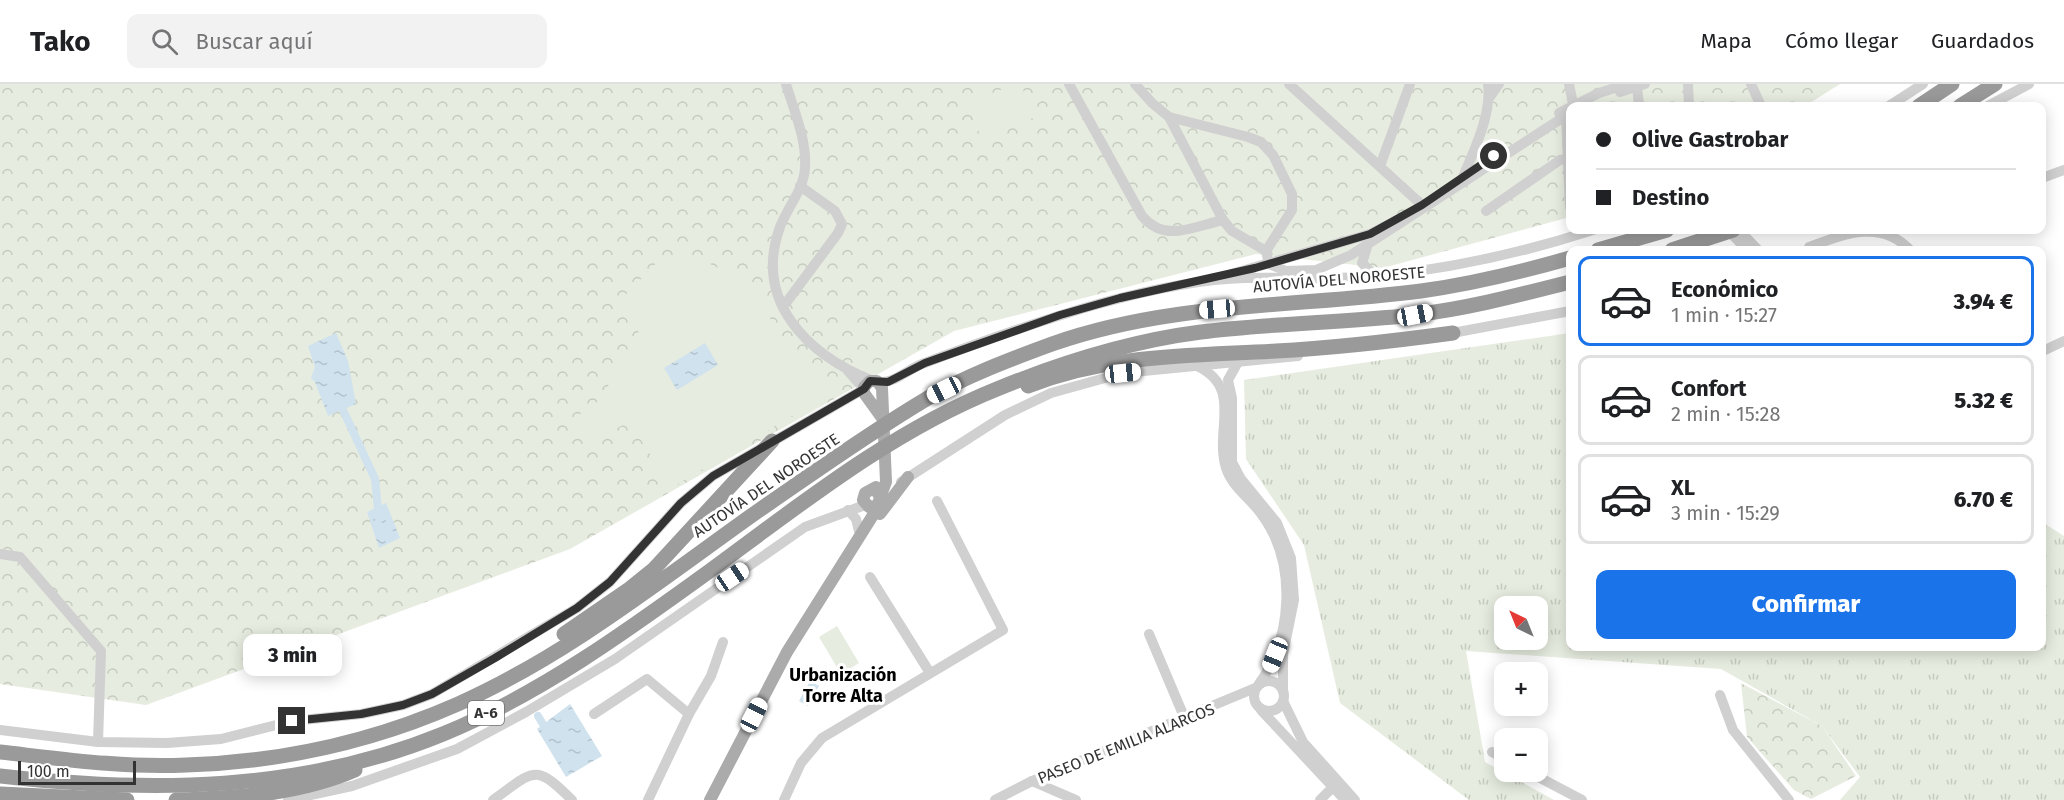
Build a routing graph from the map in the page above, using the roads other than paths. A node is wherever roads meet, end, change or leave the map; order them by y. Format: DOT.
graph roads {
  1 [pos="786,84"];
  2 [pos="1069,84"];
  3 [pos="1135,84"];
  4 [pos="1289,84"];
  5 [pos="1410,84"];
  6 [pos="1488,84"];
  7 [pos="1499,84"];
  8 [pos="1569,84"];
  9 [pos="1688,84"];
  10 [pos="1751,84"];
  11 [pos="1923,84"];
  12 [pos="1952,84"];
  13 [pos="1995,84"];
  14 [pos="2028,84"];
  15 [pos="1636,85"];
  16 [pos="1490,97"];
  17 [pos="1572,102"];
  18 [pos="1593,102"];
  19 [pos="1638,102"];
  20 [pos="1689,102"];
  21 [pos="1759,102"];
  22 [pos="1895,102"];
  23 [pos="1925,102"];
  24 [pos="1966,102"];
  25 [pos="1995,102"];
  26 [pos="1566,114"];
  27 [pos="1566,115"];
  28 [pos="1169,117"];
  29 [pos="1566,159"];
  30 [pos="1380,166"];
  31 [pos="2064,170"];
  32 [pos="1462,177"];
  33 [pos="2046,177"];
  34 [pos="800,186"];
  35 [pos="1422,205"];
  36 [pos="1486,211"];
  37 [pos="1223,220"];
  38 [pos="1579,234"];
  39 [pos="1653,234"];
  40 [pos="1718,234"];
  41 [pos="1723,234"];
  42 [pos="1743,234"];
  43 [pos="1828,234"];
  44 [pos="1846,234"];
  45 [pos="1882,234"];
  46 [pos="1367,246"];
  47 [pos="1612,246"];
  48 [pos="1684,246"];
  49 [pos="1741,246"];
  50 [pos="1754,246"];
  51 [pos="1810,246"];
  52 [pos="1814,246"];
  53 [pos="1905,246"];
  54 [pos="1266,251"];
  55 [pos="1566,259"];
  56 [pos="1269,264"];
  57 [pos="1375,276"];
  58 [pos="1196,283"];
  59 [pos="1566,283"];
  60 [pos="783,307"];
  61 [pos="1566,312"];
  62 [pos="1453,333"];
  63 [pos="2064,341"];
  64 [pos="2046,350"];
  65 [pos="1238,362"];
  66 [pos="1196,366"];
  67 [pos="848,371"];
  68 [pos="1224,381"];
  69 [pos="871,384"];
  70 [pos="841,403"];
  71 [pos="880,410"];
  72 [pos="900,438"];
  73 [pos="772,441"];
  74 [pos="908,477"];
  75 [pos="878,497"];
  76 [pos="937,501"];
  77 [pos="865,505"];
  78 [pos="848,510"];
  79 [pos="857,536"];
  80 [pos="0,554"];
  81 [pos="844,561"];
  82 [pos="870,577"];
  83 [pos="1291,600"];
  84 [pos="1149,634"];
  85 [pos="723,642"];
  86 [pos="930,673"];
  87 [pos="1257,686"];
  88 [pos="1720,695"];
  89 [pos="1283,696"];
  90 [pos="460,703"];
  91 [pos="1224,703"];
  92 [pos="1258,706"];
  93 [pos="594,714"];
  94 [pos="689,714"];
  95 [pos="1185,719"];
  96 [pos="0,730"];
  97 [pos="98,742"];
  98 [pos="406,748"];
  99 [pos="0,752"];
  100 [pos="1058,770"];
  101 [pos="0,776"];
  102 [pos="1032,781"];
  103 [pos="1548,782"];
  104 [pos="1333,787"];
  105 [pos="1058,792"];
  106 [pos="0,794"];
  107 [pos="127,800"];
  108 [pos="176,800"];
  109 [pos="288,800"];
  110 [pos="493,800"];
  111 [pos="572,800"];
  112 [pos="648,800"];
  113 [pos="710,800"];
  114 [pos="784,800"];
  115 [pos="995,800"];
  116 [pos="1076,800"];
  117 [pos="1320,800"];
  118 [pos="1345,800"];
  119 [pos="1356,800"];
  120 [pos="1582,800"];
  121 [pos="1789,800"];
  1 -- 34 [label="street"];
  2 -- 37 [label="street"];
  3 -- 28 [label="street"];
  4 -- 30 [label="street"];
  5 -- 30 [label="street"];
  6 -- 16 [label="street"];
  7 -- 16 [label="street"];
  8 -- 17 [label="street"];
  9 -- 20 [label="street"];
  10 -- 21 [label="street"];
  11 -- 22 [label="street"];
  12 -- 23 [label="highway"];
  13 -- 24 [label="highway"];
  14 -- 25 [label="street"];
  15 -- 18 [label="street"];
  15 -- 19 [label="street"];
  16 -- 32 [label="street"];
  26 -- 32 [label="street"];
  27 -- 46 [label="street"];
  28 -- 37 [label="street"];
  28 -- 54 [label="street"];
  29 -- 36 [label="street"];
  30 -- 35 [label="street"];
  31 -- 33 [label="street"];
  32 -- 35 [label="street"];
  34 -- 60 [label="street"];
  34 -- 60 [label="street"];
  35 -- 56 [label="street"];
  37 -- 54 [label="street"];
  38 -- 57 [label="street"];
  39 -- 47 [label="highway"];
  40 -- 48 [label="highway"];
  41 -- 49 [label="street"];
  42 -- 50 [label="street"];
  43 -- 51 [label="street"];
  44 -- 52 [label="street"];
  45 -- 53 [label="street"];
  46 -- 56 [label="street"];
  46 -- 57 [label="street"];
  54 -- 56 [label="street"];
  55 -- 90 [label="highway, AUTOVÍA DEL NOROESTE / A-6"];
  56 -- 58 [label="street"];
  57 -- 58 [label="street"];
  58 -- 69 [label="street"];
  59 -- 72 [label="highway, A-6"];
  60 -- 67 [label="street"];
  61 -- 62 [label="street"];
  62 -- 65 [label="street"];
  62 -- 72 [label="highway"];
  63 -- 64 [label="street"];
  65 -- 66 [label="street"];
  65 -- 68 [label="street"];
  66 -- 68 [label="street"];
  66 -- 74 [label="street"];
  67 -- 69 [label="street"];
  67 -- 70 [label="street"];
  68 -- 83 [label="street"];
  69 -- 70 [label="street"];
  69 -- 71 [label="main road"];
  69 -- 71 [label="main road"];
  70 -- 73 [label="street"];
  71 -- 75 [label="main road"];
  72 -- 98 [label="highway, A-6"];
  73 -- 90 [label="highway"];
  73 -- 97 [label="street"];
  74 -- 75 [label="street"];
  74 -- 81 [label="main road"];
  75 -- 77 [label="main road"];
  75 -- 79 [label="main road"];
  76 -- 86 [label="street"];
  77 -- 78 [label="street"];
  77 -- 79 [label="main road"];
  78 -- 79 [label="street"];
  78 -- 109 [label="street"];
  79 -- 81 [label="main road"];
  80 -- 97 [label="street"];
  81 -- 113 [label="main road"];
  82 -- 86 [label="street"];
  83 -- 87 [label="street"];
  83 -- 89 [label="street"];
  84 -- 95 [label="street"];
  85 -- 94 [label="street"];
  86 -- 114 [label="street"];
  87 -- 89 [label="street"];
  87 -- 91 [label="street, PASEO DE EMILIA ALARCOS"];
  87 -- 92 [label="street"];
  88 -- 121 [label="street"];
  89 -- 92 [label="street"];
  89 -- 119 [label="street"];
  90 -- 99 [label="highway, AUTOVÍA DEL NOROESTE / A-6"];
  91 -- 92 [label="street, PASEO DE EMILIA ALARCOS"];
  91 -- 95 [label="street, PASEO DE EMILIA ALARCOS"];
  92 -- 104 [label="street"];
  93 -- 94 [label="street"];
  94 -- 112 [label="street"];
  95 -- 100 [label="street, PASEO DE EMILIA ALARCOS"];
  96 -- 97 [label="street"];
  98 -- 101 [label="highway, A-6"];
  98 -- 108 [label="highway"];
  100 -- 102 [label="street, PASEO DE EMILIA ALARCOS"];
  100 -- 105 [label="street"];
  102 -- 105 [label="street"];
  102 -- 115 [label="street, PASEO DE EMILIA ALARCOS"];
  103 -- 120 [label="street"];
  104 -- 117 [label="street"];
  104 -- 118 [label="street"];
  105 -- 116 [label="street"];
  106 -- 107 [label="highway"];
  110 -- 111 [label="street"];
}
